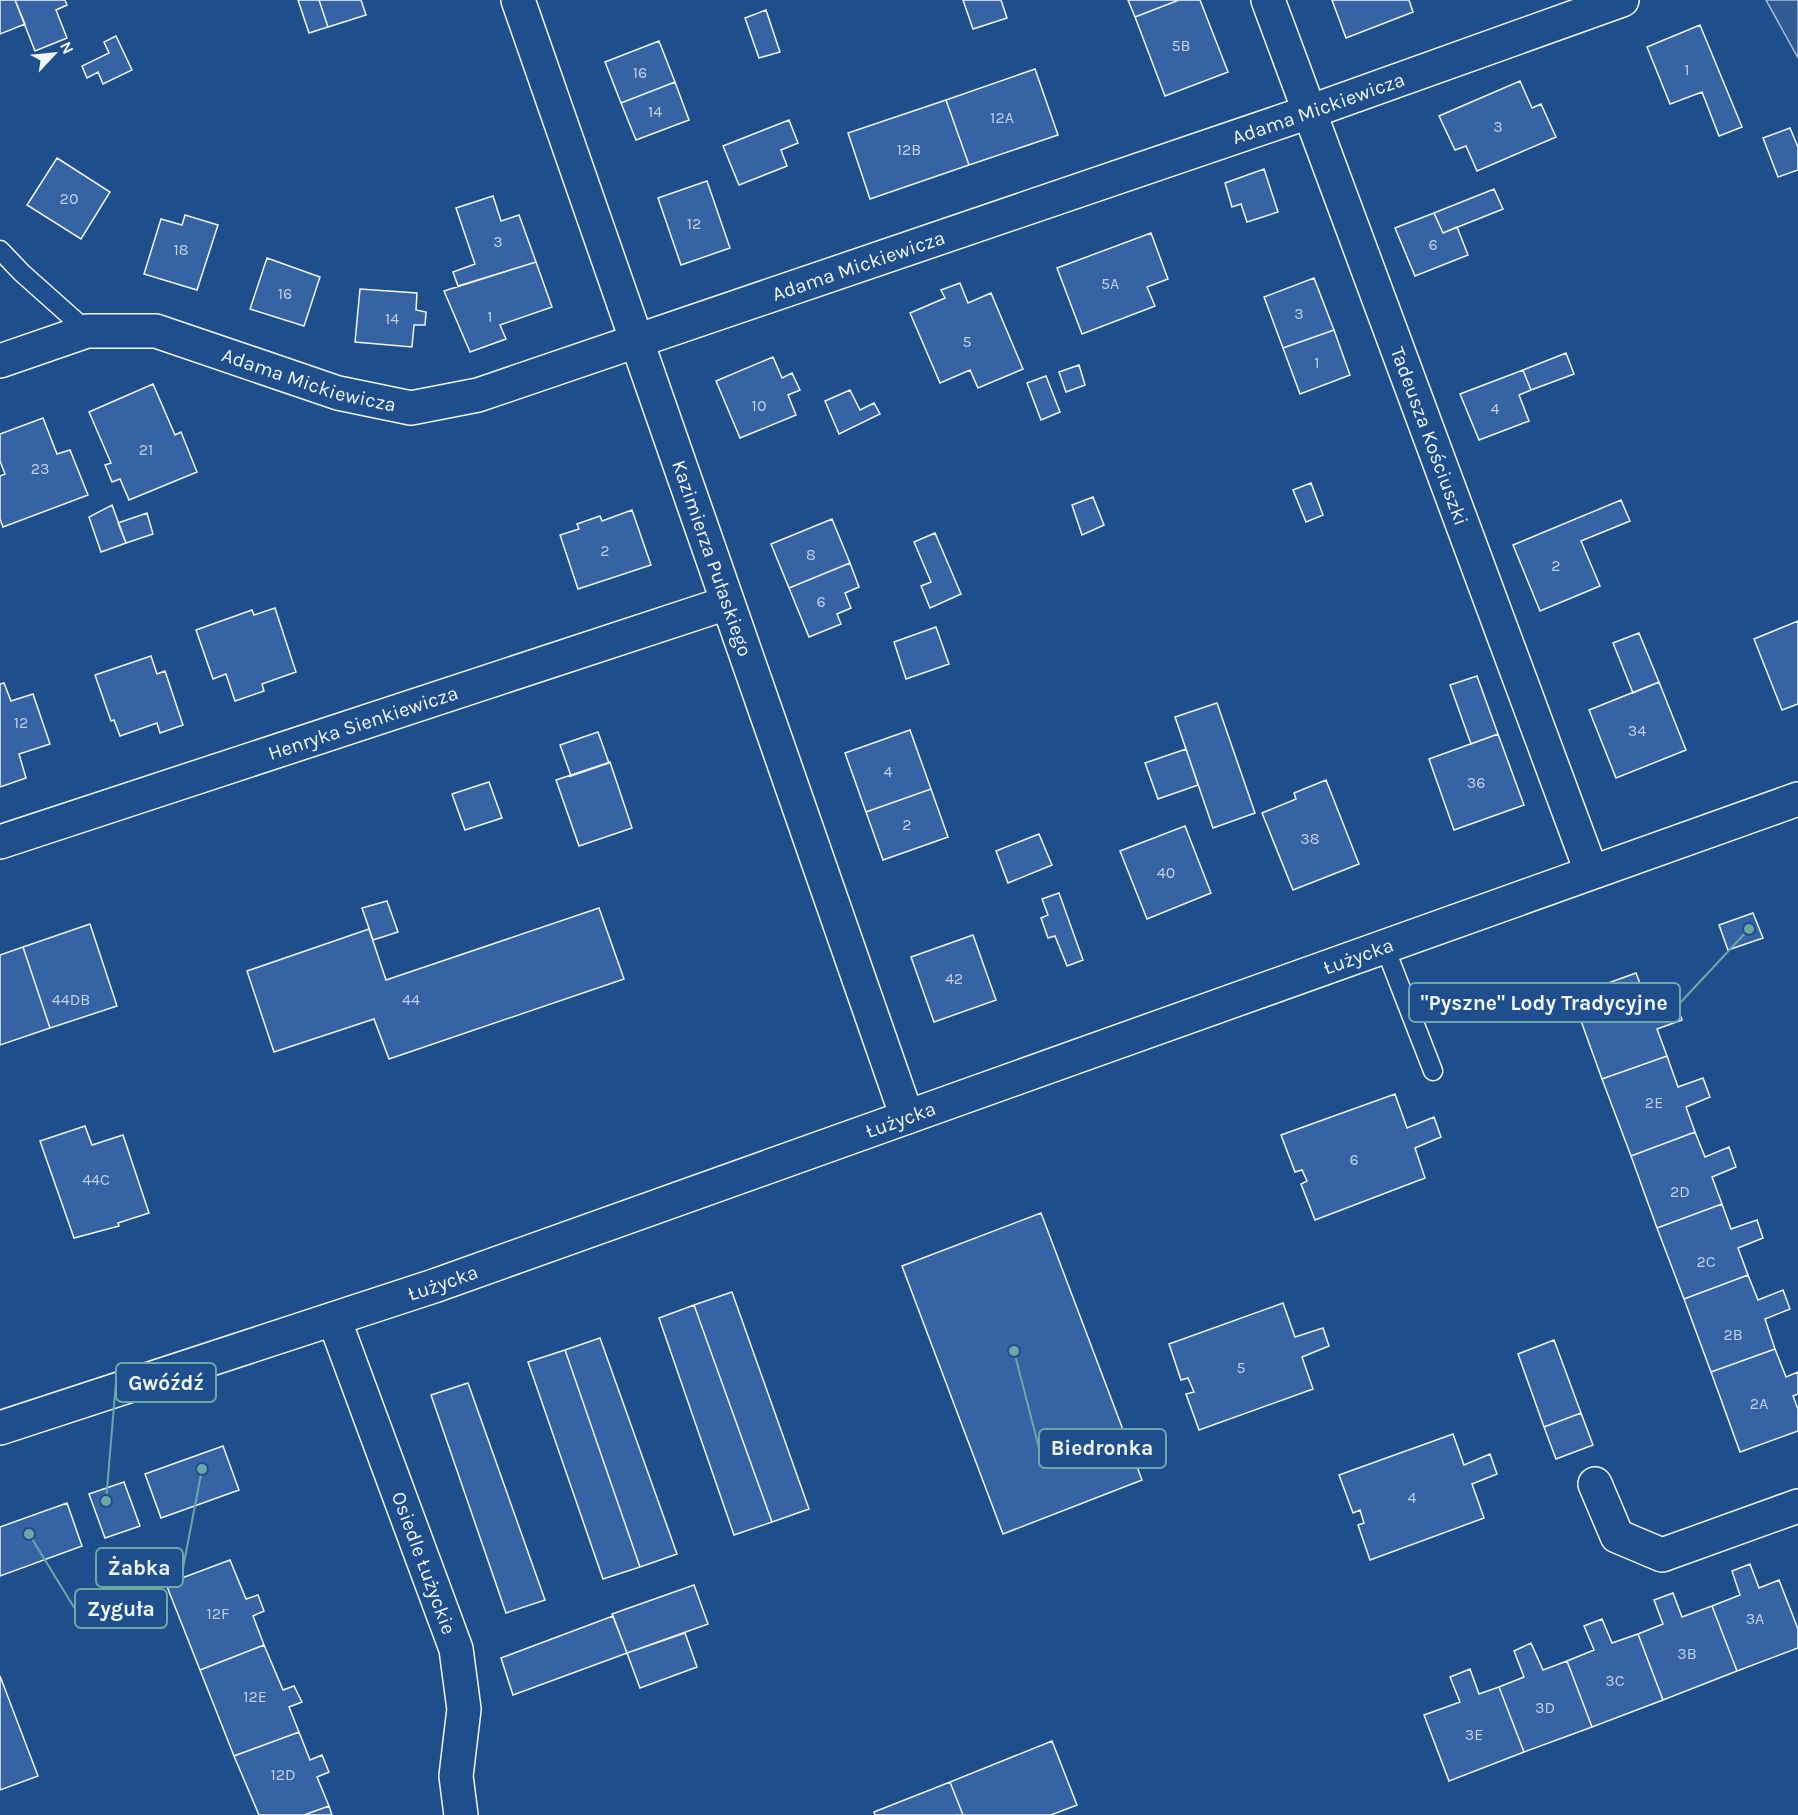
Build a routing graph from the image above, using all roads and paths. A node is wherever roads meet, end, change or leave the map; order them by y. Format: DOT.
graph roads {
  1 [pos="518,0"];
  2 [pos="1268,0"];
  3 [pos="1622,0"];
  4 [pos="1309,112"];
  5 [pos="0,250"];
  6 [pos="87,331"];
  7 [pos="636,342"];
  8 [pos="0,362"];
  9 [pos="727,603"];
  10 [pos="1798,799"];
  11 [pos="0,843"];
  12 [pos="1591,871"];
  13 [pos="1384,945"];
  14 [pos="1433,1071"];
  15 [pos="907,1117"];
  16 [pos="334,1319"];
  17 [pos="0,1428"];
  18 [pos="1595,1484"];
  19 [pos="1798,1506"];
  20 [pos="461,1815"];
  1 -- 7 [label="street, Kazimierza Pułaskiego"];
  2 -- 4 [label="street, Tadeusza Kościuszki"];
  3 -- 4 [label="street, Adama Mickiewicza"];
  4 -- 7 [label="street, Adama Mickiewicza"];
  4 -- 12 [label="street, Tadeusza Kościuszki"];
  5 -- 6 [label="lane"];
  6 -- 7 [label="street, Adama Mickiewicza"];
  6 -- 8 [label="street, Adama Mickiewicza"];
  7 -- 9 [label="street, Kazimierza Pułaskiego"];
  9 -- 11 [label="street, Henryka Sienkiewicza"];
  9 -- 15 [label="street, Kazimierza Pułaskiego"];
  10 -- 12 [label="street, Łużycka"];
  12 -- 13 [label="street, Łużycka"];
  13 -- 14 [label="lane"];
  13 -- 15 [label="street, Łużycka"];
  15 -- 16 [label="street, Łużycka"];
  16 -- 17 [label="street, Łużycka"];
  16 -- 20 [label="street, Osiedle Łużyckie"];
  18 -- 19 [label="street"];
}
